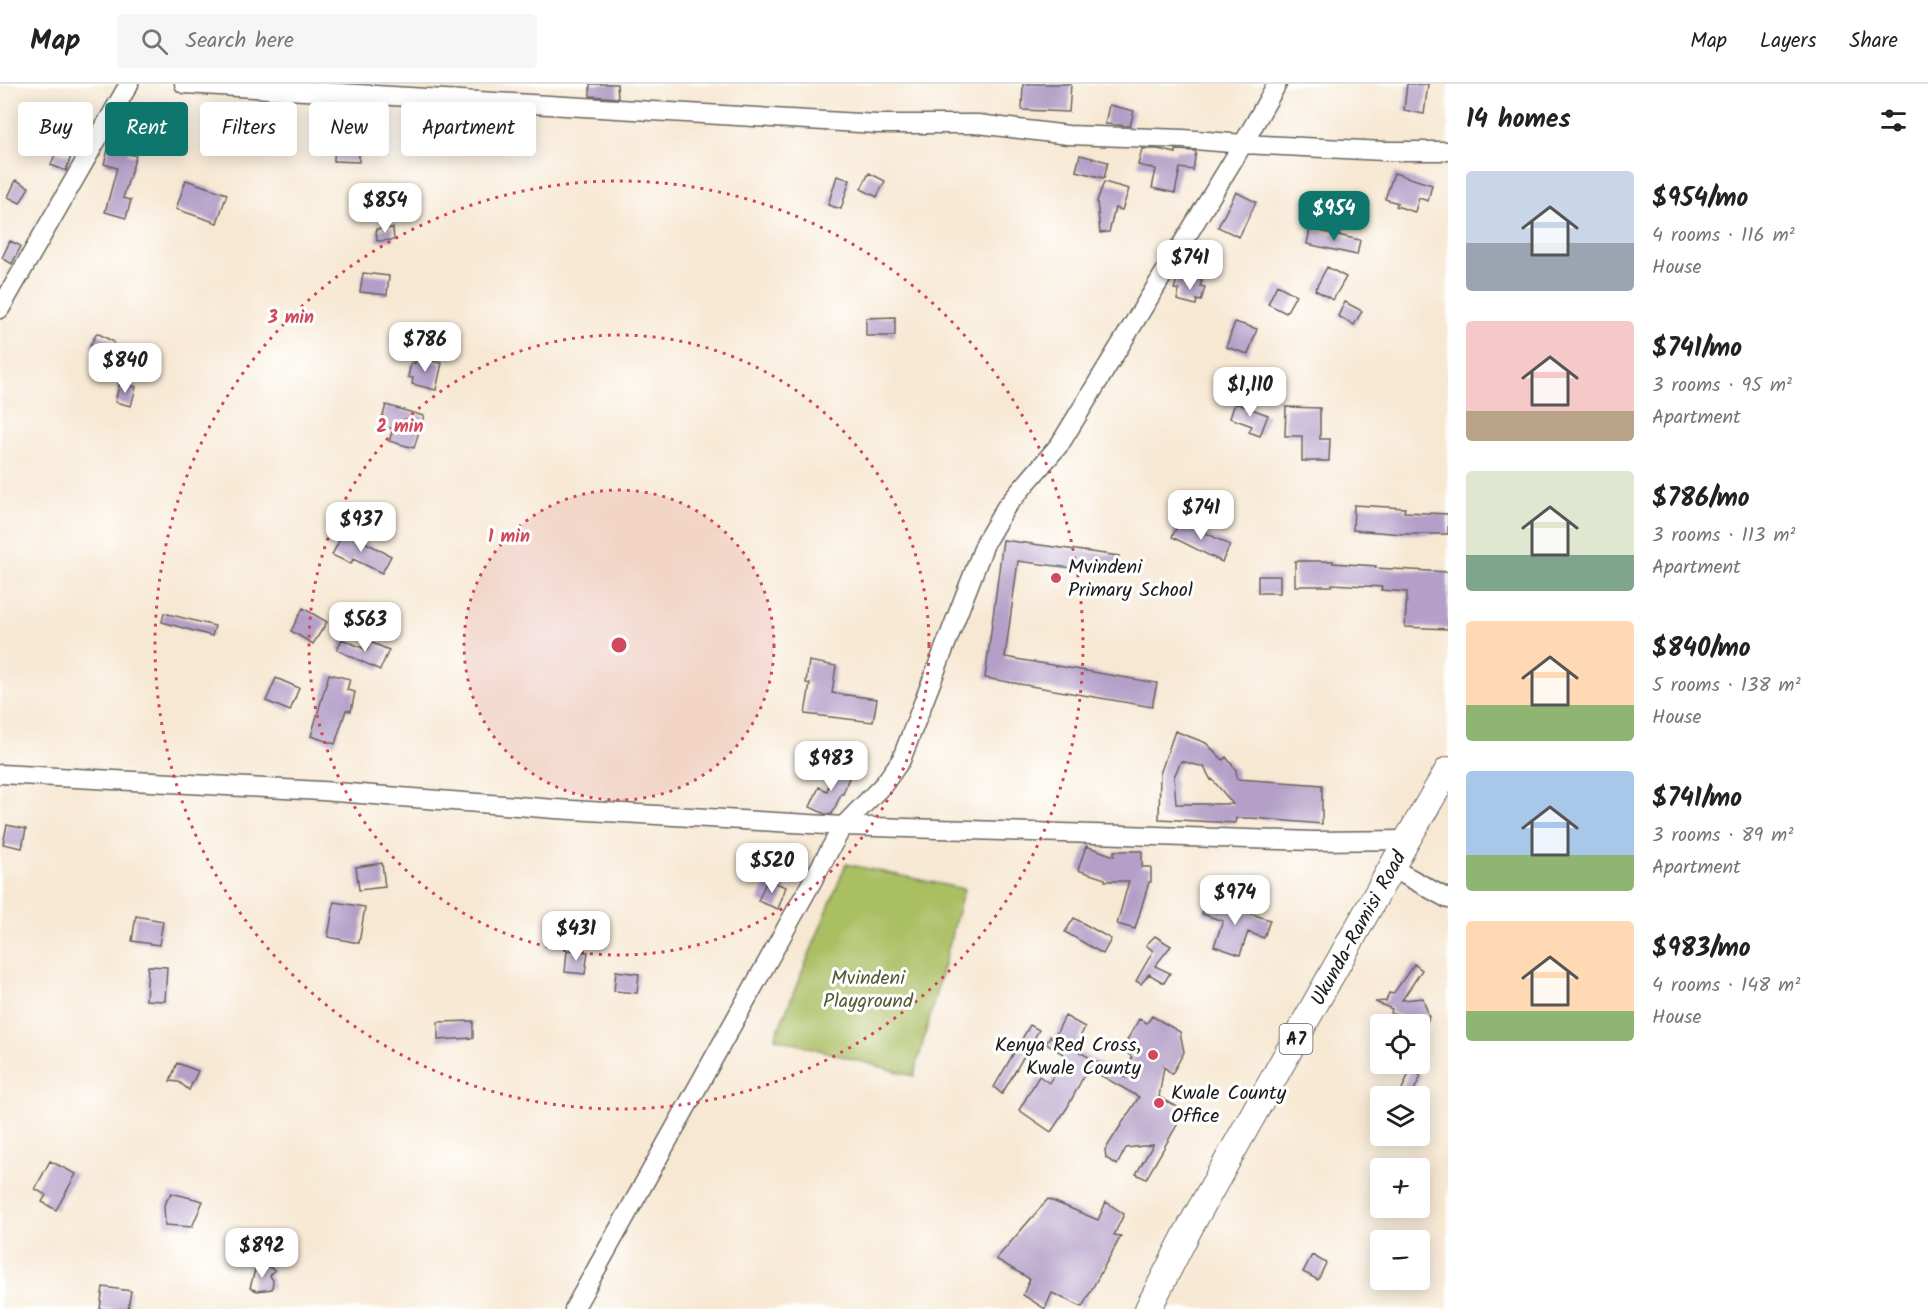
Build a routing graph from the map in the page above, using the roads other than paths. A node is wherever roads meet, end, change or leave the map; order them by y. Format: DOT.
graph roads {
  1 [pos="129,84"];
  2 [pos="184,84"];
  3 [pos="1277,84"];
  4 [pos="1243,144"];
  5 [pos="1448,151"];
  6 [pos="0,309"];
  7 [pos="1448,770"];
  8 [pos="0,774"];
  9 [pos="843,826"];
  10 [pos="1407,840"];
  11 [pos="1392,868"];
  12 [pos="1448,899"];
  13 [pos="574,1309"];
  14 [pos="1148,1309"];
  1 -- 6 [label="street"];
  2 -- 4 [label="street"];
  3 -- 4 [label="street"];
  4 -- 5 [label="street"];
  4 -- 9 [label="street"];
  7 -- 10 [label="highway, Ukunda-Ramisi Road / A7"];
  8 -- 9 [label="street"];
  9 -- 10 [label="street"];
  9 -- 13 [label="street"];
  10 -- 11 [label="highway, Ukunda-Ramisi Road / A7"];
  11 -- 12 [label="street"];
  11 -- 14 [label="highway, Ukunda-Ramisi Road / A7"];
}
